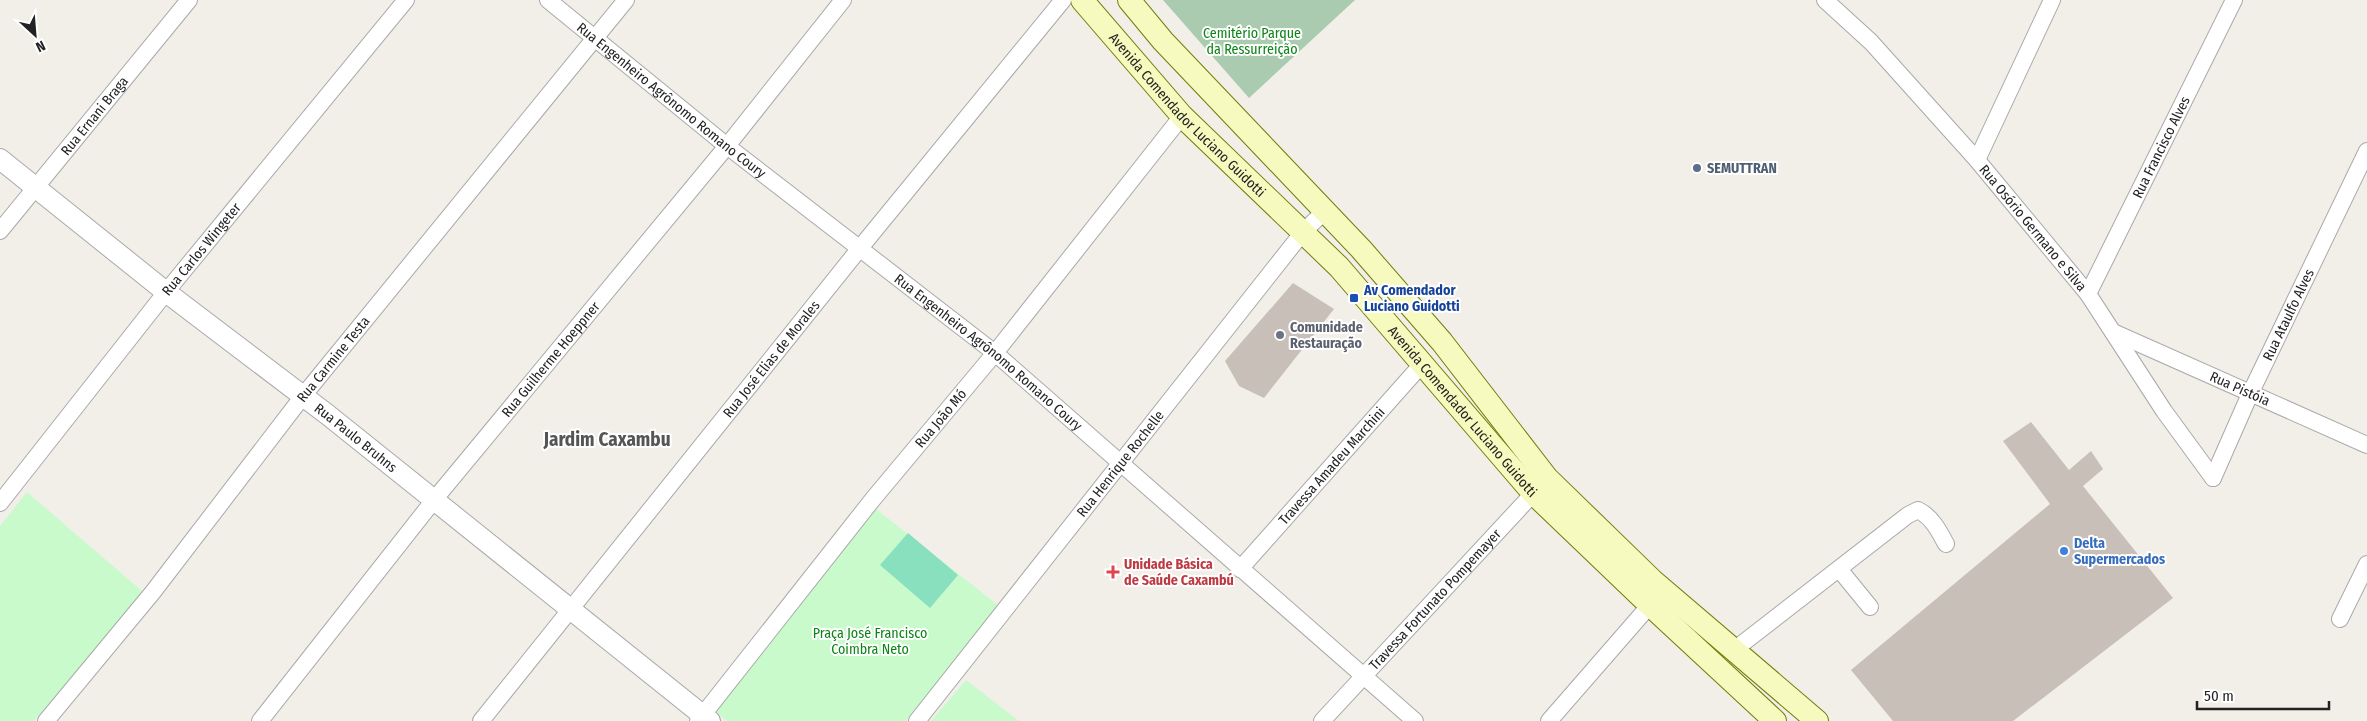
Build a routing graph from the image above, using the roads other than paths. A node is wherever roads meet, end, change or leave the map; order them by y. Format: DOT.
graph roads {
  1 [pos="189,0"];
  2 [pos="406,0"];
  3 [pos="548,0"];
  4 [pos="626,0"];
  5 [pos="843,0"];
  6 [pos="1062,0"];
  7 [pos="1082,0"];
  8 [pos="1129,0"];
  9 [pos="1825,0"];
  10 [pos="2052,0"];
  11 [pos="2234,0"];
  12 [pos="595,38"];
  13 [pos="1182,116"];
  14 [pos="726,146"];
  15 [pos="2367,151"];
  16 [pos="0,159"];
  17 [pos="1977,160"];
  18 [pos="35,188"];
  19 [pos="1326,210"];
  20 [pos="0,231"];
  21 [pos="1303,232"];
  22 [pos="860,248"];
  23 [pos="166,292"];
  24 [pos="2088,294"];
  25 [pos="2113,332"];
  26 [pos="995,353"];
  27 [pos="1423,363"];
  28 [pos="2250,394"];
  29 [pos="303,396"];
  30 [pos="2367,445"];
  31 [pos="1122,463"];
  32 [pos="2213,478"];
  33 [pos="1540,485"];
  34 [pos="434,500"];
  35 [pos="0,503"];
  36 [pos="1946,544"];
  37 [pos="2367,564"];
  38 [pos="1839,568"];
  39 [pos="1240,569"];
  40 [pos="1650,605"];
  41 [pos="1870,607"];
  42 [pos="570,609"];
  43 [pos="2340,619"];
  44 [pos="1734,650"];
  45 [pos="1363,676"];
  46 [pos="1793,700"];
  47 [pos="703,719"];
  48 [pos="46,721"];
  49 [pos="260,721"];
  50 [pos="482,721"];
  51 [pos="916,721"];
  52 [pos="1322,721"];
  53 [pos="1415,721"];
  54 [pos="1549,721"];
  55 [pos="1775,721"];
  56 [pos="1817,721"];
  1 -- 18 [label="street, Rua Ernani Braga"];
  2 -- 23 [label="street, Rua Carlos Wingeter"];
  3 -- 12 [label="street, Rua Engenheiro Agrônomo Romano Coury"];
  4 -- 12 [label="street, Rua Carmine Testa"];
  5 -- 14 [label="street, Rua Guilherme Hoeppner"];
  6 -- 22 [label="street, Rua José Elias de Morales"];
  7 -- 13 [label="main road, Avenida Comendador Luciano Guidotti"];
  8 -- 19 [label="main road, Avenida Comendador Luciano Guidotti"];
  9 -- 17 [label="street, Rua Osório Germano e Silva"];
  10 -- 17 [label="street"];
  11 -- 24 [label="street, Rua Francisco Alves"];
  12 -- 14 [label="street, Rua Engenheiro Agrônomo Romano Coury"];
  12 -- 29 [label="street, Rua Carmine Testa"];
  13 -- 21 [label="main road, Avenida Comendador Luciano Guidotti"];
  13 -- 26 [label="street, Rua João Mó"];
  14 -- 22 [label="street, Rua Engenheiro Agrônomo Romano Coury"];
  14 -- 34 [label="street, Rua Guilherme Hoeppner"];
  15 -- 28 [label="street, Rua Ataulfo Alves"];
  16 -- 18 [label="street, Rua Paulo Bruhns"];
  17 -- 24 [label="street, Rua Osório Germano e Silva"];
  18 -- 20 [label="street, Rua Ernani Braga"];
  18 -- 23 [label="street, Rua Paulo Bruhns"];
  19 -- 21 [label="street, Rua Henrique Rochelle"];
  19 -- 33 [label="main road, Avenida Comendador Luciano Guidotti"];
  21 -- 27 [label="main road, Avenida Comendador Luciano Guidotti"];
  21 -- 31 [label="street, Rua Henrique Rochelle"];
  22 -- 26 [label="street, Rua Engenheiro Agrônomo Romano Coury"];
  22 -- 42 [label="street, Rua José Elias de Morales"];
  23 -- 29 [label="street, Rua Paulo Bruhns"];
  23 -- 35 [label="street, Rua Carlos Wingeter"];
  24 -- 25 [label="street, Rua Osório Germano e Silva"];
  25 -- 28 [label="street, Rua Pistóia"];
  25 -- 32 [label="street, Rua Osório Germano e Silva"];
  26 -- 31 [label="street, Rua Engenheiro Agrônomo Romano Coury"];
  26 -- 47 [label="street, Rua João Mó"];
  27 -- 33 [label="main road, Avenida Comendador Luciano Guidotti"];
  27 -- 39 [label="street, Travessa Amadeu Marchini"];
  28 -- 30 [label="street, Rua Pistóia"];
  28 -- 32 [label="street, Rua Ataulfo Alves"];
  29 -- 34 [label="street, Rua Paulo Bruhns"];
  29 -- 48 [label="street, Rua Carmine Testa"];
  31 -- 39 [label="street, Rua Engenheiro Agrônomo Romano Coury"];
  31 -- 51 [label="street, Rua Henrique Rochelle"];
  33 -- 40 [label="main road, Avenida Comendador Luciano Guidotti"];
  33 -- 44 [label="main road, Avenida Comendador Luciano Guidotti"];
  33 -- 45 [label="street, Travessa Fortunato Pompemayer"];
  34 -- 42 [label="street, Rua Paulo Bruhns"];
  34 -- 49 [label="street, Rua Guilherme Hoeppner"];
  36 -- 38 [label="street"];
  37 -- 43 [label="street"];
  38 -- 41 [label="street"];
  38 -- 44 [label="street"];
  39 -- 45 [label="street, Rua Engenheiro Agrônomo Romano Coury"];
  40 -- 54 [label="street"];
  40 -- 55 [label="main road, Avenida Comendador Luciano Guidotti"];
  42 -- 47 [label="street, Rua Paulo Bruhns"];
  42 -- 50 [label="street, Rua José Elias de Morales"];
  44 -- 46 [label="main road, Avenida Comendador Luciano Guidotti"];
  45 -- 52 [label="street, Travessa Fortunato Pompemayer"];
  45 -- 53 [label="street, Rua Engenheiro Agrônomo Romano Coury"];
  46 -- 55 [label="street"];
  46 -- 56 [label="main road, Avenida Comendador Luciano Guidotti"];
}
